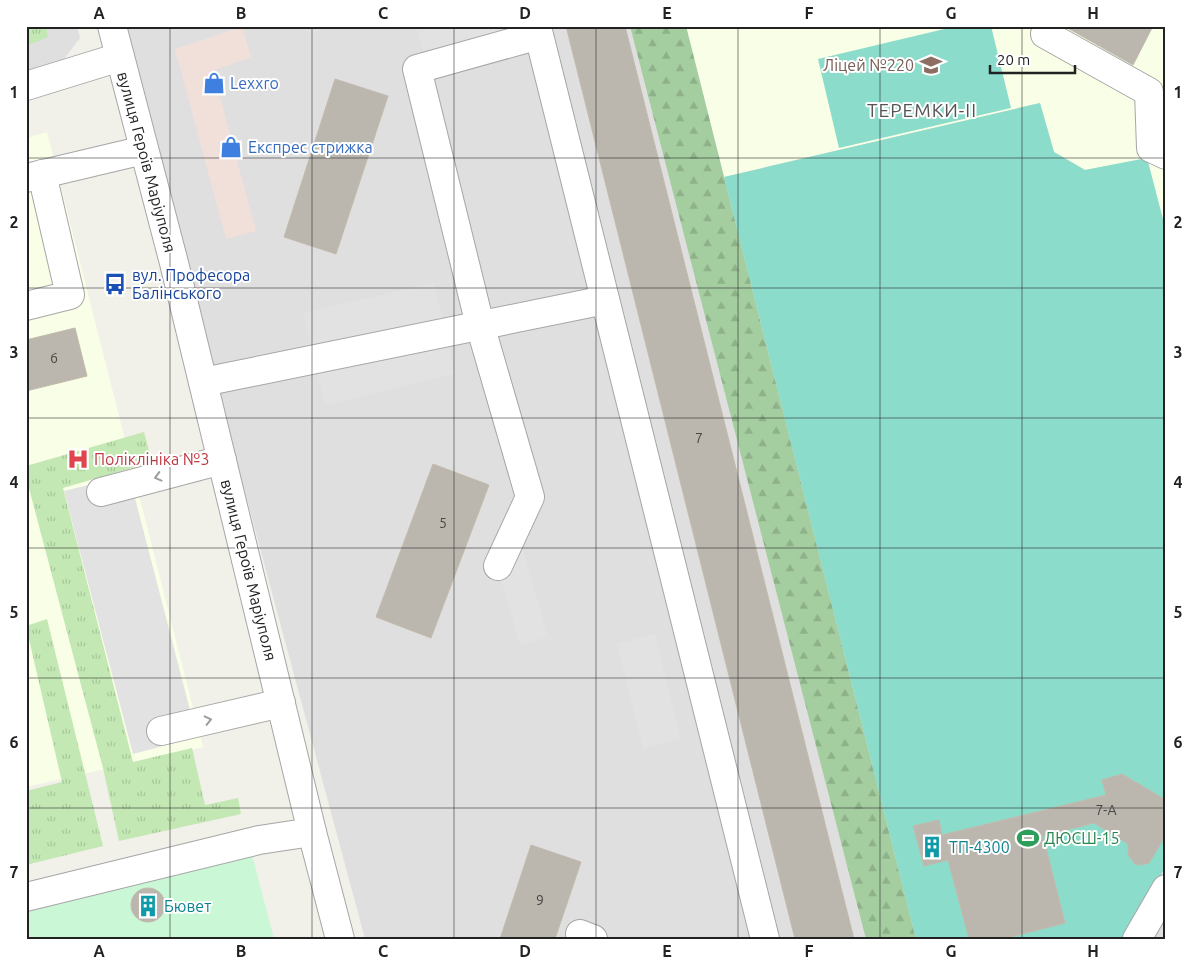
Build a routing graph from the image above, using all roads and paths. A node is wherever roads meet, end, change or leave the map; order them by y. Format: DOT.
graph roads {
  1 [pos="112,26"];
  2 [pos="1049,26"];
  3 [pos="120,57"];
  4 [pos="26,86"];
  5 [pos="144,150"];
  6 [pos="1166,155"];
  7 [pos="34,176"];
  8 [pos="606,300"];
  9 [pos="26,306"];
  10 [pos="480,325"];
  11 [pos="203,382"];
  12 [pos="222,460"];
  13 [pos="101,492"];
  14 [pos="498,566"];
  15 [pos="281,703"];
  16 [pos="160,730"];
  17 [pos="312,832"];
  18 [pos="1166,889"];
  19 [pos="26,897"];
  20 [pos="340,939"];
  21 [pos="765,939"];
  22 [pos="1137,939"];
  1 -- 3 [label="street, вулиця Героїв Маріуполя"];
  2 -- 6 [label="street"];
  3 -- 4 [label="street"];
  3 -- 5 [label="street, вулиця Героїв Маріуполя"];
  5 -- 7 [label="street"];
  5 -- 11 [label="street, вулиця Героїв Маріуполя"];
  7 -- 9 [label="street"];
  8 -- 10 [label="street"];
  8 -- 10 [label="street"];
  8 -- 21 [label="street"];
  10 -- 11 [label="street"];
  10 -- 14 [label="street"];
  11 -- 12 [label="street, вулиця Героїв Маріуполя"];
  12 -- 13 [label="street, one-way"];
  12 -- 15 [label="street, вулиця Героїв Маріуполя"];
  16 -- 15 [label="street, one-way"];
  15 -- 17 [label="street, вулиця Героїв Маріуполя"];
  17 -- 19 [label="street"];
  17 -- 20 [label="street, вулиця Героїв Маріуполя"];
  18 -- 22 [label="street"];
}
